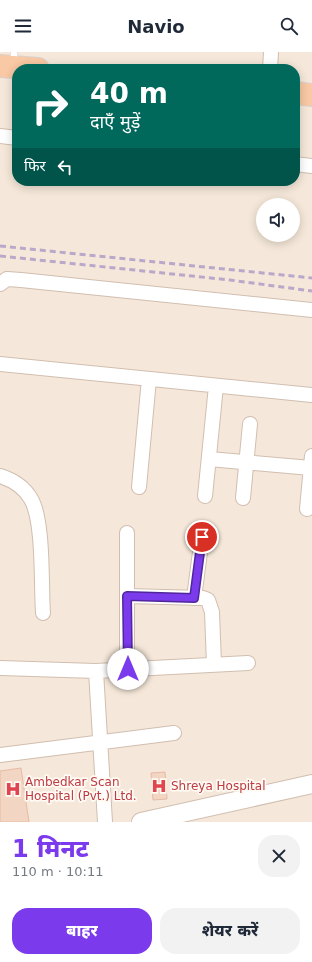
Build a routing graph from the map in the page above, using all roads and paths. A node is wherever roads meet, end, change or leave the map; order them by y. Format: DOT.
graph roads {
  1 [pos="272,52"];
  2 [pos="271,64"];
  3 [pos="300,94"];
  4 [pos="312,95"];
  5 [pos="0,136"];
  6 [pos="12,137"];
  7 [pos="300,165"];
  8 [pos="312,166"];
  9 [pos="0,284"];
  10 [pos="312,310"];
  11 [pos="0,364"];
  12 [pos="149,379"];
  13 [pos="216,386"];
  14 [pos="312,395"];
  15 [pos="250,424"];
  16 [pos="209,459"];
  17 [pos="246,462"];
  18 [pos="311,462"];
  19 [pos="0,476"];
  20 [pos="139,487"];
  21 [pos="206,496"];
  22 [pos="242,498"];
  23 [pos="307,509"];
  24 [pos="127,533"];
  25 [pos="202,537"];
  26 [pos="127,596"];
  27 [pos="194,598"];
  28 [pos="43,613"];
  29 [pos="248,663"];
  30 [pos="214,664"];
  31 [pos="0,668"];
  32 [pos="128,669"];
  33 [pos="96,671"];
  34 [pos="174,733"];
  35 [pos="99,741"];
  36 [pos="0,755"];
  37 [pos="312,784"];
  38 [pos="106,822"];
  39 [pos="141,822"];
  1 -- 2 [label="street"];
  3 -- 4 [label="highway"];
  5 -- 6 [label="street"];
  7 -- 8 [label="street"];
  9 -- 10 [label="street"];
  11 -- 12 [label="street"];
  12 -- 13 [label="street"];
  12 -- 20 [label="street"];
  13 -- 14 [label="street"];
  13 -- 16 [label="street"];
  15 -- 17 [label="street"];
  16 -- 17 [label="street"];
  16 -- 21 [label="street"];
  17 -- 18 [label="street"];
  17 -- 22 [label="street"];
  18 -- 23 [label="street"];
  19 -- 28 [label="street"];
  24 -- 26 [label="street"];
  25 -- 27 [label="street"];
  26 -- 27 [label="street"];
  26 -- 32 [label="street"];
  27 -- 30 [label="street"];
  29 -- 30 [label="street"];
  30 -- 32 [label="street"];
  31 -- 33 [label="street"];
  32 -- 33 [label="street"];
  33 -- 35 [label="street"];
  34 -- 35 [label="street"];
  35 -- 36 [label="street"];
  35 -- 38 [label="street"];
  37 -- 39 [label="street"];
}
